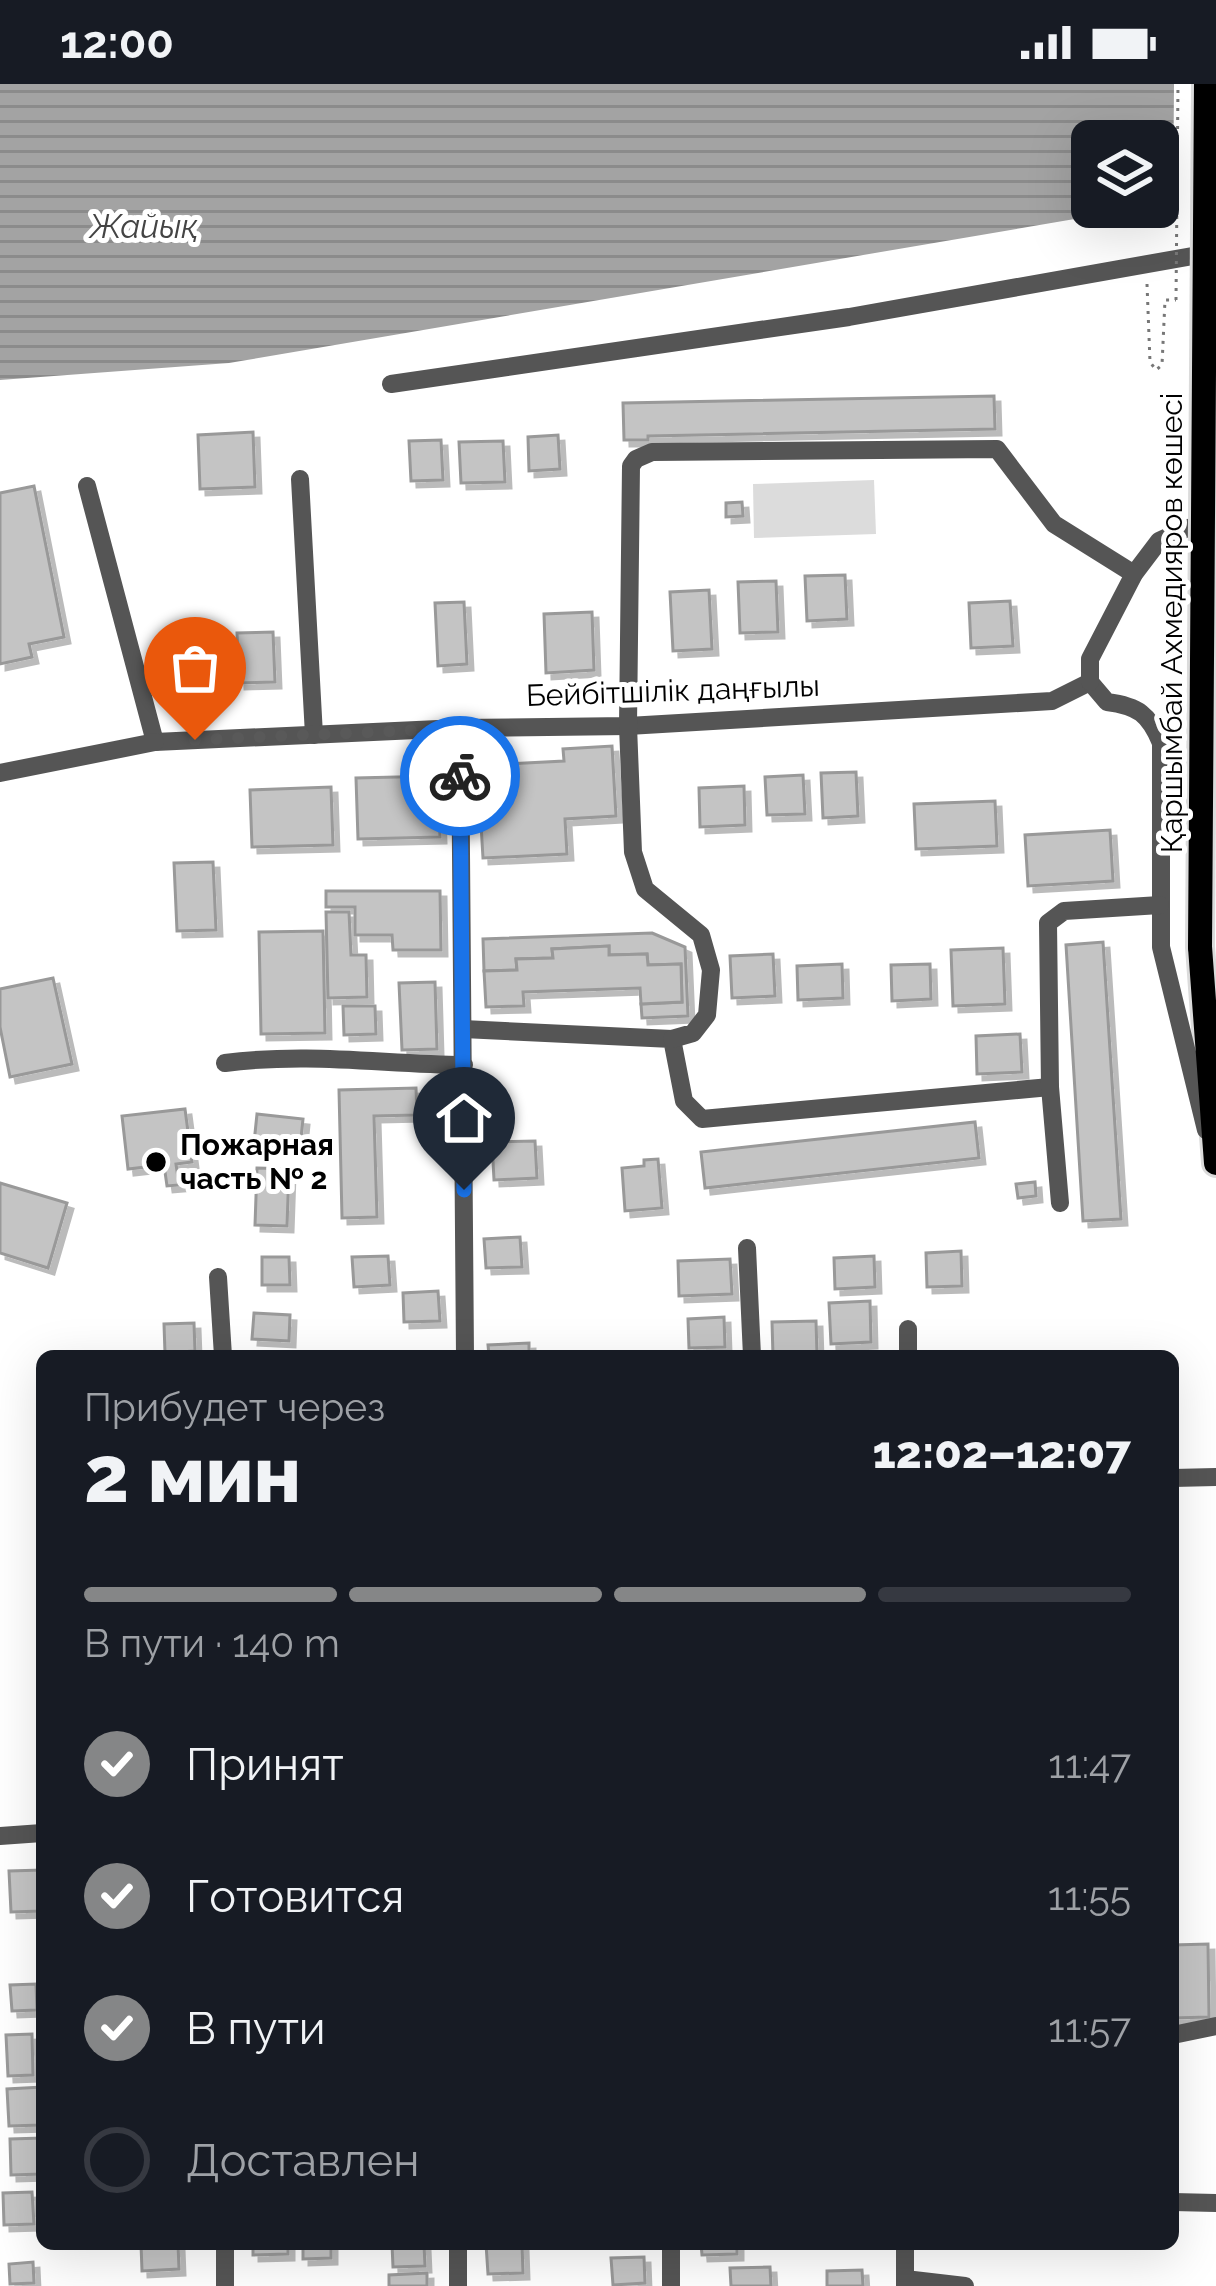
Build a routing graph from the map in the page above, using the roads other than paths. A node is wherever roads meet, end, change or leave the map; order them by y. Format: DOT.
graph roads {
  1 [pos="1206,84"];
  2 [pos="1216,252"];
  3 [pos="391,384"];
  4 [pos="300,479"];
  5 [pos="87,486"];
  6 [pos="1216,526"];
  7 [pos="1134,574"];
  8 [pos="1090,682"];
  9 [pos="628,726"];
  10 [pos="460,728"];
  11 [pos="314,735"];
  12 [pos="155,742"];
  13 [pos="0,773"];
  14 [pos="1160,905"];
  15 [pos="464,1029"];
  16 [pos="672,1039"];
  17 [pos="225,1063"];
  18 [pos="464,1065"];
  19 [pos="1050,1087"];
  20 [pos="1216,1167"];
  21 [pos="1060,1203"];
  22 [pos="747,1248"];
  23 [pos="218,1276"];
  24 [pos="908,1329"];
  25 [pos="223,1350"];
  26 [pos="465,1350"];
  27 [pos="752,1350"];
  28 [pos="908,1350"];
  29 [pos="1216,1477"];
  30 [pos="1179,1478"];
  31 [pos="36,1834"];
  32 [pos="0,1837"];
  33 [pos="1216,2026"];
  34 [pos="1179,2034"];
  35 [pos="1179,2203"];
  36 [pos="1216,2203"];
  37 [pos="225,2250"];
  38 [pos="458,2250"];
  39 [pos="670,2250"];
  40 [pos="905,2250"];
  41 [pos="905,2282"];
  42 [pos="226,2286"];
  43 [pos="458,2286"];
  44 [pos="671,2286"];
  45 [pos="965,2286"];
  1 -- 20 [label="main road, Қаршымбай Ахмедияров көшесі, bridge"];
  2 -- 3 [label="street"];
  4 -- 11 [label="street"];
  5 -- 12 [label="street"];
  6 -- 7 [label="street"];
  7 -- 8 [label="street"];
  7 -- 9 [label="street"];
  8 -- 9 [label="street, Бейбітшілік даңғылы"];
  8 -- 14 [label="street"];
  9 -- 10 [label="street, Бейбітшілік даңғылы"];
  9 -- 16 [label="street"];
  10 -- 11 [label="street, Бейбітшілік даңғылы"];
  10 -- 15 [label="street"];
  11 -- 12 [label="street, Бейбітшілік даңғылы"];
  12 -- 13 [label="street, Бейбітшілік даңғылы"];
  14 -- 19 [label="street"];
  14 -- 20 [label="street"];
  15 -- 16 [label="street"];
  15 -- 18 [label="street"];
  16 -- 19 [label="street"];
  17 -- 18 [label="street"];
  18 -- 26 [label="street"];
  19 -- 21 [label="street"];
  22 -- 27 [label="street"];
  23 -- 25 [label="street"];
  24 -- 28 [label="street"];
  29 -- 30 [label="street"];
  31 -- 32 [label="street"];
  33 -- 34 [label="street"];
  35 -- 36 [label="street"];
  37 -- 42 [label="street"];
  38 -- 43 [label="street"];
  39 -- 44 [label="street"];
  40 -- 41 [label="street"];
  41 -- 45 [label="street"];
}
